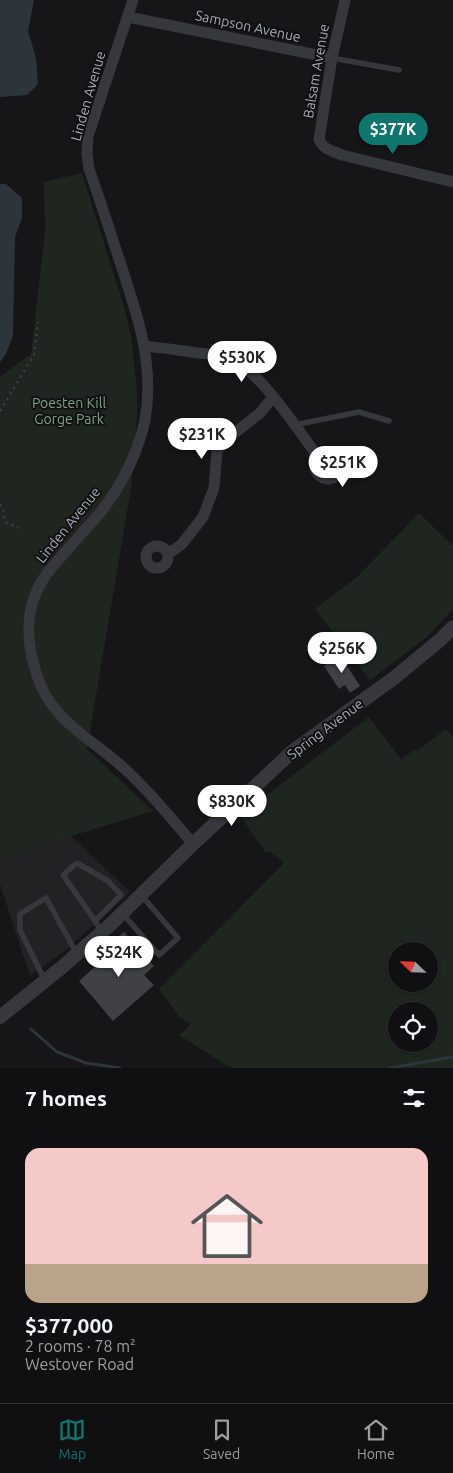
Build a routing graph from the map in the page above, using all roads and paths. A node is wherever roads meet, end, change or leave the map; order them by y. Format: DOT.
graph roads {
  1 [pos="133,0"];
  2 [pos="345,0"];
  3 [pos="128,17"];
  4 [pos="332,58"];
  5 [pos="399,70"];
  6 [pos="453,182"];
  7 [pos="38,322"];
  8 [pos="144,346"];
  9 [pos="274,397"];
  10 [pos="0,411"];
  11 [pos="389,421"];
  12 [pos="294,425"];
  13 [pos="318,457"];
  14 [pos="0,504"];
  15 [pos="19,528"];
  16 [pos="168,554"];
  17 [pos="453,627"];
  18 [pos="193,844"];
  19 [pos="129,902"];
  20 [pos="99,926"];
  21 [pos="77,954"];
  22 [pos="44,981"];
  23 [pos="0,1016"];
  1 -- 3 [label="street, Linden Avenue"];
  2 -- 4 [label="street, Balsam Avenue"];
  3 -- 4 [label="street, Sampson Avenue"];
  3 -- 8 [label="street, Linden Avenue"];
  4 -- 5 [label="lane"];
  4 -- 6 [label="street, Balsam Avenue"];
  7 -- 10 [label="path"];
  8 -- 9 [label="street"];
  8 -- 18 [label="street, Linden Avenue"];
  9 -- 12 [label="street"];
  9 -- 16 [label="street"];
  11 -- 12 [label="lane"];
  12 -- 13 [label="street"];
  14 -- 15 [label="path"];
  17 -- 18 [label="street, Spring Avenue"];
  18 -- 19 [label="street, Spring Avenue"];
  19 -- 19 [label="lane"];
  19 -- 20 [label="street, Spring Avenue"];
  19 -- 20 [label="lane"];
  20 -- 21 [label="street, Spring Avenue"];
  21 -- 22 [label="street, Spring Avenue"];
  21 -- 22 [label="lane"];
  22 -- 23 [label="street, Spring Avenue"];
}
